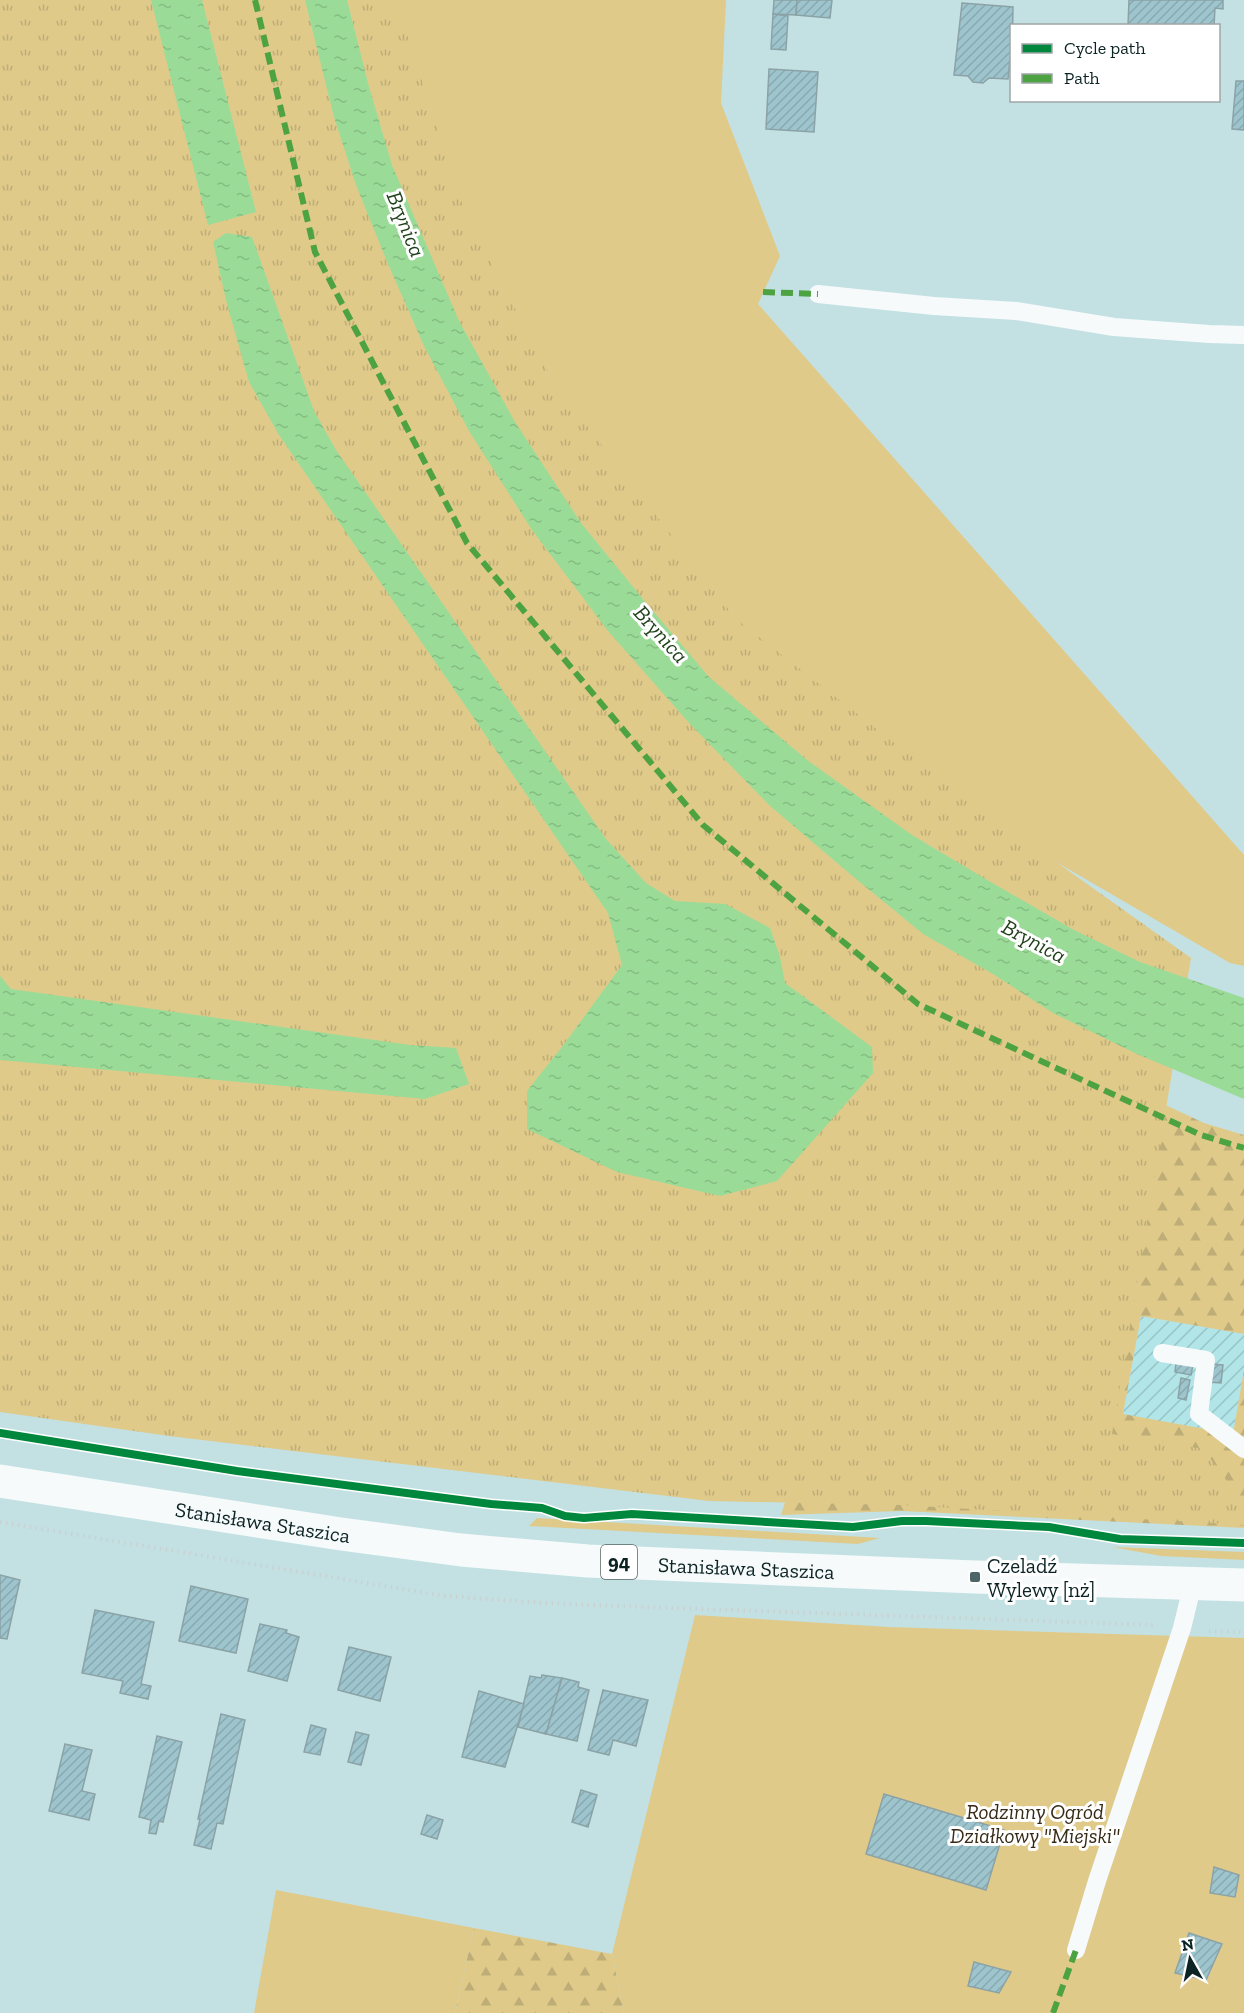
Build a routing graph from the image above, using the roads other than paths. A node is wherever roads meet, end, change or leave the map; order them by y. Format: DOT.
graph roads {
  1 [pos="818,294"];
  2 [pos="1244,334"];
  3 [pos="1162,1353"];
  4 [pos="1244,1449"];
  5 [pos="0,1481"];
  6 [pos="1193,1583"];
  7 [pos="1244,1585"];
  8 [pos="1076,1950"];
  1 -- 2 [label="lane"];
  3 -- 4 [label="lane"];
  5 -- 6 [label="main road, Stanisława Staszica / 94"];
  6 -- 7 [label="main road, Stanisława Staszica / 94"];
  6 -- 8 [label="lane"];
}
